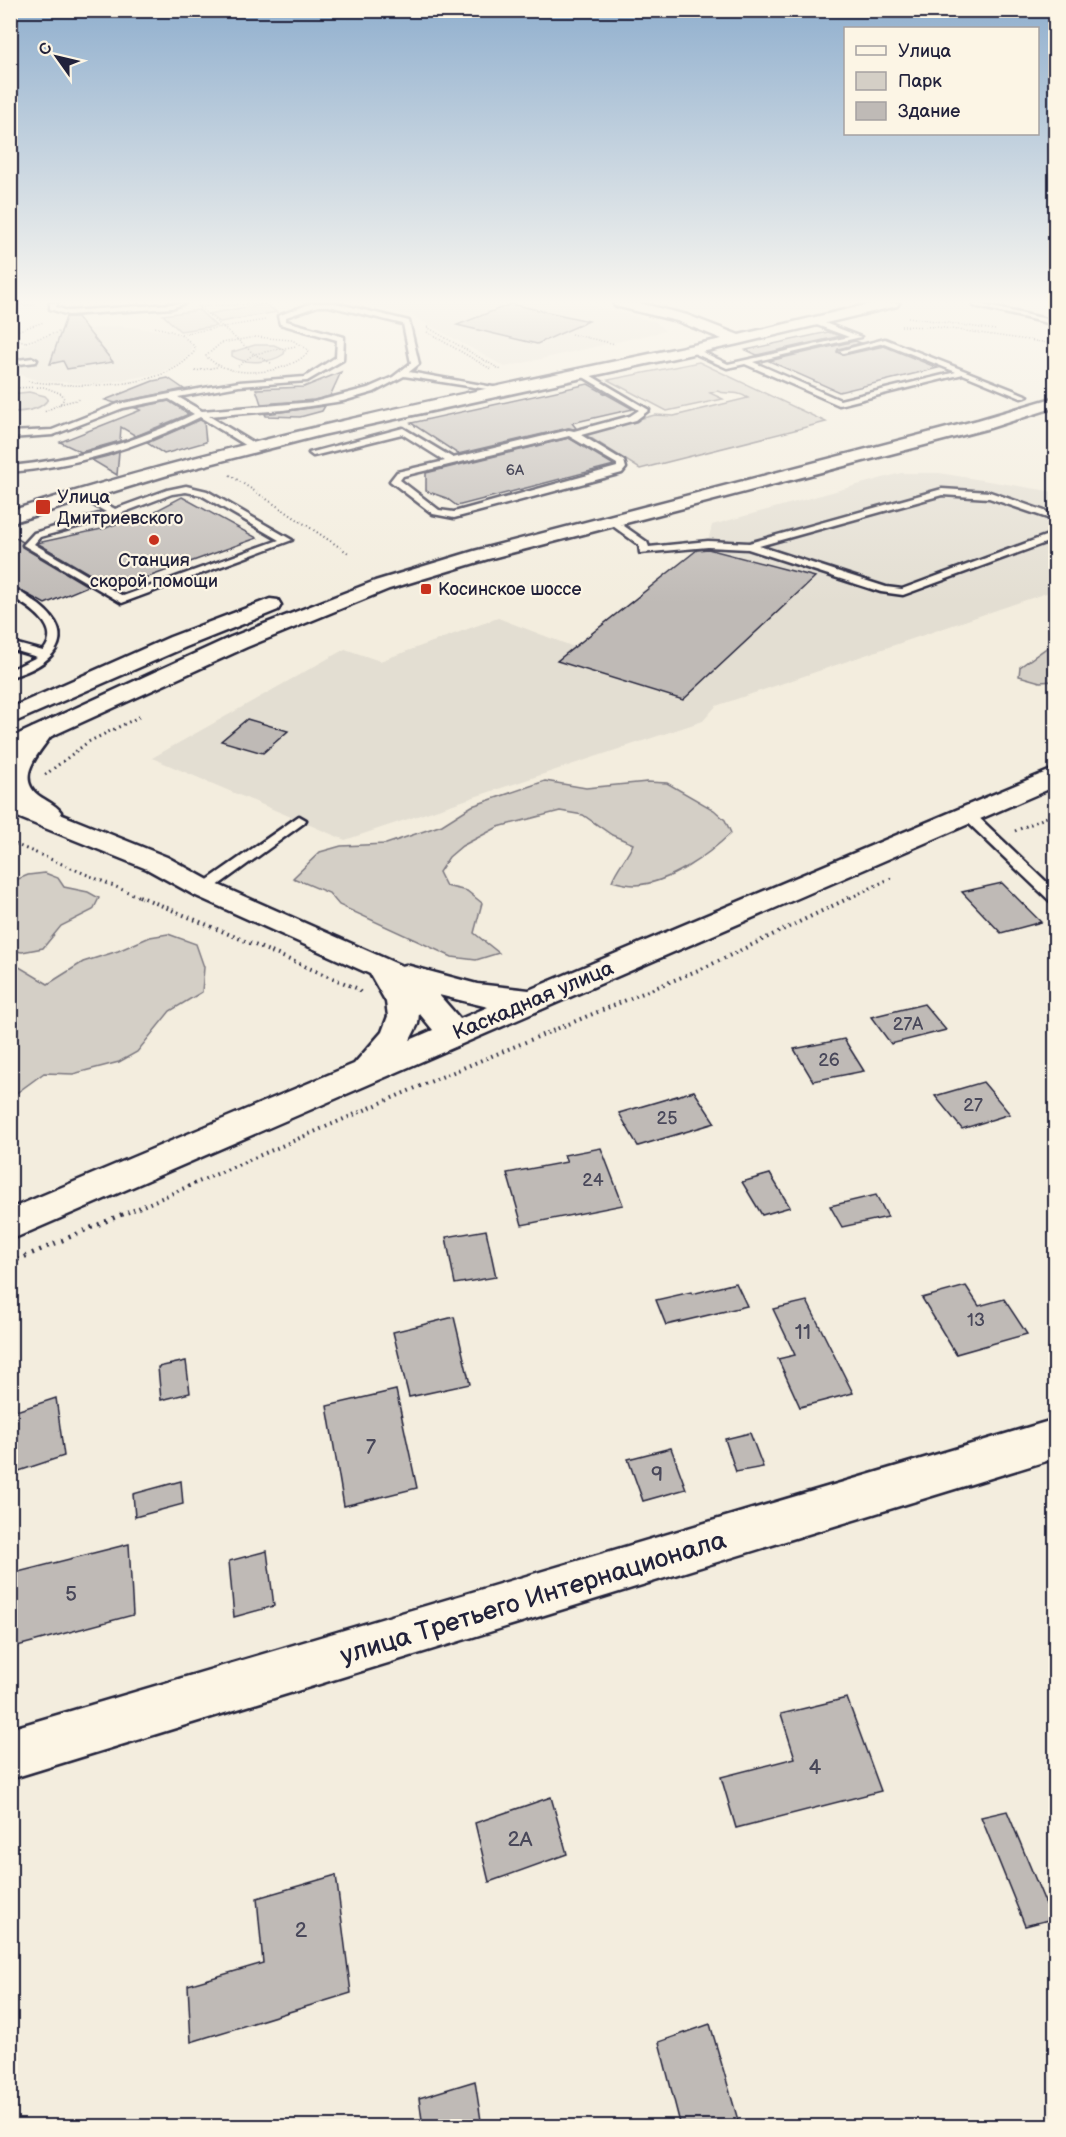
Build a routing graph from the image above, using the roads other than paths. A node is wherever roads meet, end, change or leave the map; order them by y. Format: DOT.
graph roads {
  1 [pos="138,403"];
  2 [pos="181,403"];
  3 [pos="312,403"];
  4 [pos="445,403"];
  5 [pos="633,403"];
  6 [pos="998,403"];
  7 [pos="1054,403"];
  8 [pos="200,414"];
  9 [pos="353,422"];
  10 [pos="576,434"];
  11 [pos="10,435"];
  12 [pos="374,438"];
  13 [pos="252,446"];
  14 [pos="313,453"];
  15 [pos="453,462"];
  16 [pos="10,469"];
  17 [pos="81,494"];
  18 [pos="114,513"];
  19 [pos="10,517"];
  20 [pos="1056,518"];
  21 [pos="611,521"];
  22 [pos="1056,535"];
  23 [pos="459,543"];
  24 [pos="749,546"];
  25 [pos="10,591"];
  26 [pos="286,599"];
  27 [pos="10,645"];
  28 [pos="46,656"];
  29 [pos="10,674"];
  30 [pos="58,696"];
  31 [pos="10,711"];
  32 [pos="10,717"];
  33 [pos="41,733"];
  34 [pos="10,748"];
  35 [pos="1056,776"];
  36 [pos="10,804"];
  37 [pos="967,814"];
  38 [pos="10,817"];
  39 [pos="299,820"];
  40 [pos="10,828"];
  41 [pos="83,839"];
  42 [pos="204,890"];
  43 [pos="1056,899"];
  44 [pos="381,967"];
  45 [pos="532,1000"];
  46 [pos="454,1034"];
  47 [pos="361,1074"];
  48 [pos="10,1225"];
  49 [pos="1056,1438"];
  50 [pos="10,1754"];
  1 -- 11 [label="lane"];
  2 -- 8 [label="lane"];
  3 -- 8 [label="lane"];
  4 -- 9 [label="main road"];
  5 -- 10 [label="lane"];
  6 -- 23 [label="main road"];
  7 -- 21 [label="main road"];
  8 -- 13 [label="lane"];
  8 -- 16 [label="lane"];
  9 -- 12 [label="lane"];
  9 -- 13 [label="main road"];
  10 -- 15 [label="lane"];
  10 -- 15 [label="lane"];
  12 -- 14 [label="lane"];
  12 -- 15 [label="lane"];
  13 -- 17 [label="main road"];
  17 -- 18 [label="lane"];
  17 -- 19 [label="main road"];
  18 -- 18 [label="lane"];
  20 -- 24 [label="lane"];
  21 -- 24 [label="lane"];
  21 -- 33 [label="main road"];
  22 -- 24 [label="lane"];
  25 -- 28 [label="lane"];
  26 -- 30 [label="main road"];
  27 -- 28 [label="lane"];
  28 -- 29 [label="lane"];
  30 -- 31 [label="main road"];
  30 -- 32 [label="main road"];
  33 -- 34 [label="main road"];
  33 -- 41 [label="main road"];
  35 -- 37 [label="main road, Каскадная улица"];
  36 -- 41 [label="main road"];
  37 -- 43 [label="lane"];
  37 -- 45 [label="main road, Каскадная улица"];
  38 -- 41 [label="main road"];
  39 -- 42 [label="lane"];
  40 -- 41 [label="main road"];
  41 -- 42 [label="main road"];
  42 -- 44 [label="main road"];
  44 -- 45 [label="main road"];
  44 -- 46 [label="main road"];
  44 -- 47 [label="main road"];
  45 -- 46 [label="main road, Каскадная улица"];
  46 -- 47 [label="main road, Каскадная улица"];
  47 -- 48 [label="main road, Каскадная улица"];
  49 -- 50 [label="main road, улица Третьего Интернационала"];
}
